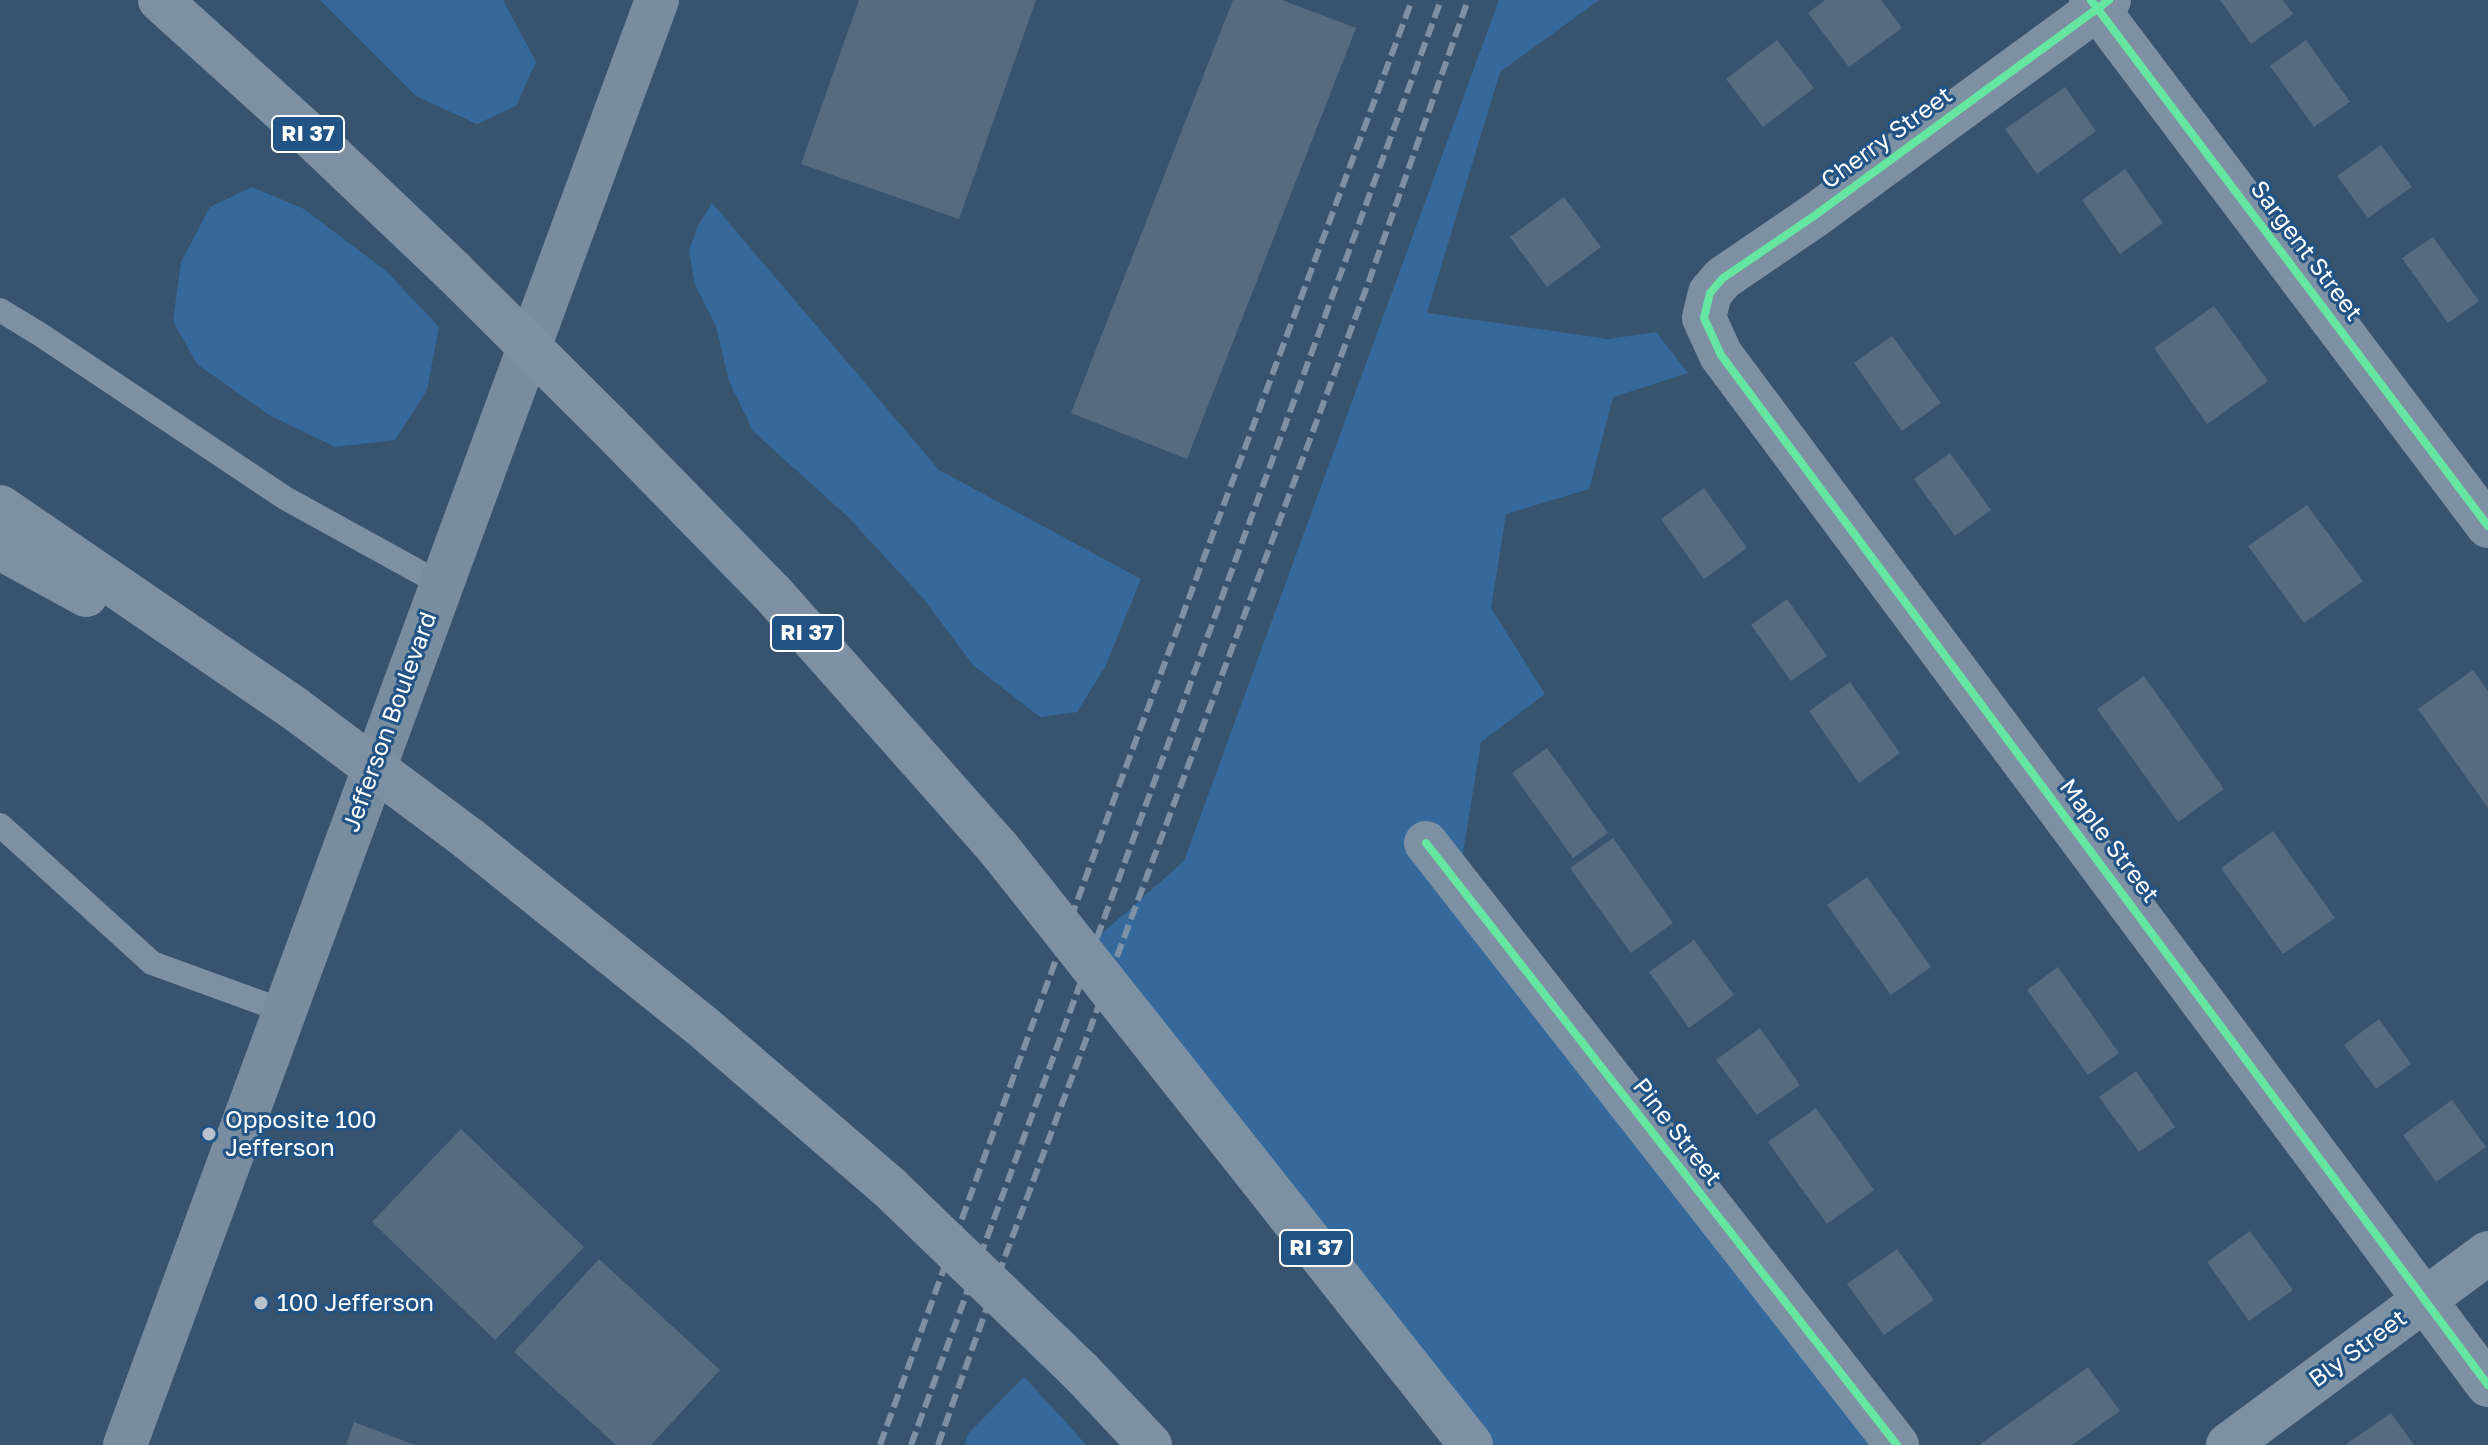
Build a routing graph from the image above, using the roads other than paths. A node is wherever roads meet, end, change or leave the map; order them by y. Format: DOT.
graph roads {
  1 [pos="160,0"];
  2 [pos="657,0"];
  3 [pos="2099,3"];
  4 [pos="0,310"];
  5 [pos="1704,318"];
  6 [pos="0,507"];
  7 [pos="2488,526"];
  8 [pos="0,548"];
  9 [pos="441,584"];
  10 [pos="294,708"];
  11 [pos="0,825"];
  12 [pos="1426,843"];
  13 [pos="284,1011"];
  14 [pos="2488,1253"];
  15 [pos="2426,1299"];
  16 [pos="2488,1385"];
  17 [pos="125,1445"];
  18 [pos="1150,1445"];
  19 [pos="1471,1445"];
  20 [pos="1897,1445"];
  21 [pos="2228,1445"];
  1 -- 19 [label="main road, RI 37, bridge"];
  2 -- 9 [label="main road, Jefferson Boulevard"];
  3 -- 5 [label="main road, Cherry Street"];
  3 -- 7 [label="main road, Sargent Street"];
  4 -- 9 [label="lane"];
  5 -- 15 [label="main road, Maple Street"];
  6 -- 10 [label="main road"];
  8 -- 10 [label="main road"];
  9 -- 13 [label="main road, Jefferson Boulevard"];
  10 -- 18 [label="main road, bridge"];
  11 -- 13 [label="lane"];
  12 -- 20 [label="main road, Pine Street"];
  13 -- 17 [label="main road, Jefferson Boulevard"];
  14 -- 15 [label="main road, Bly Street"];
  15 -- 16 [label="main road, Maple Street"];
  15 -- 21 [label="main road, Bly Street"];
}
